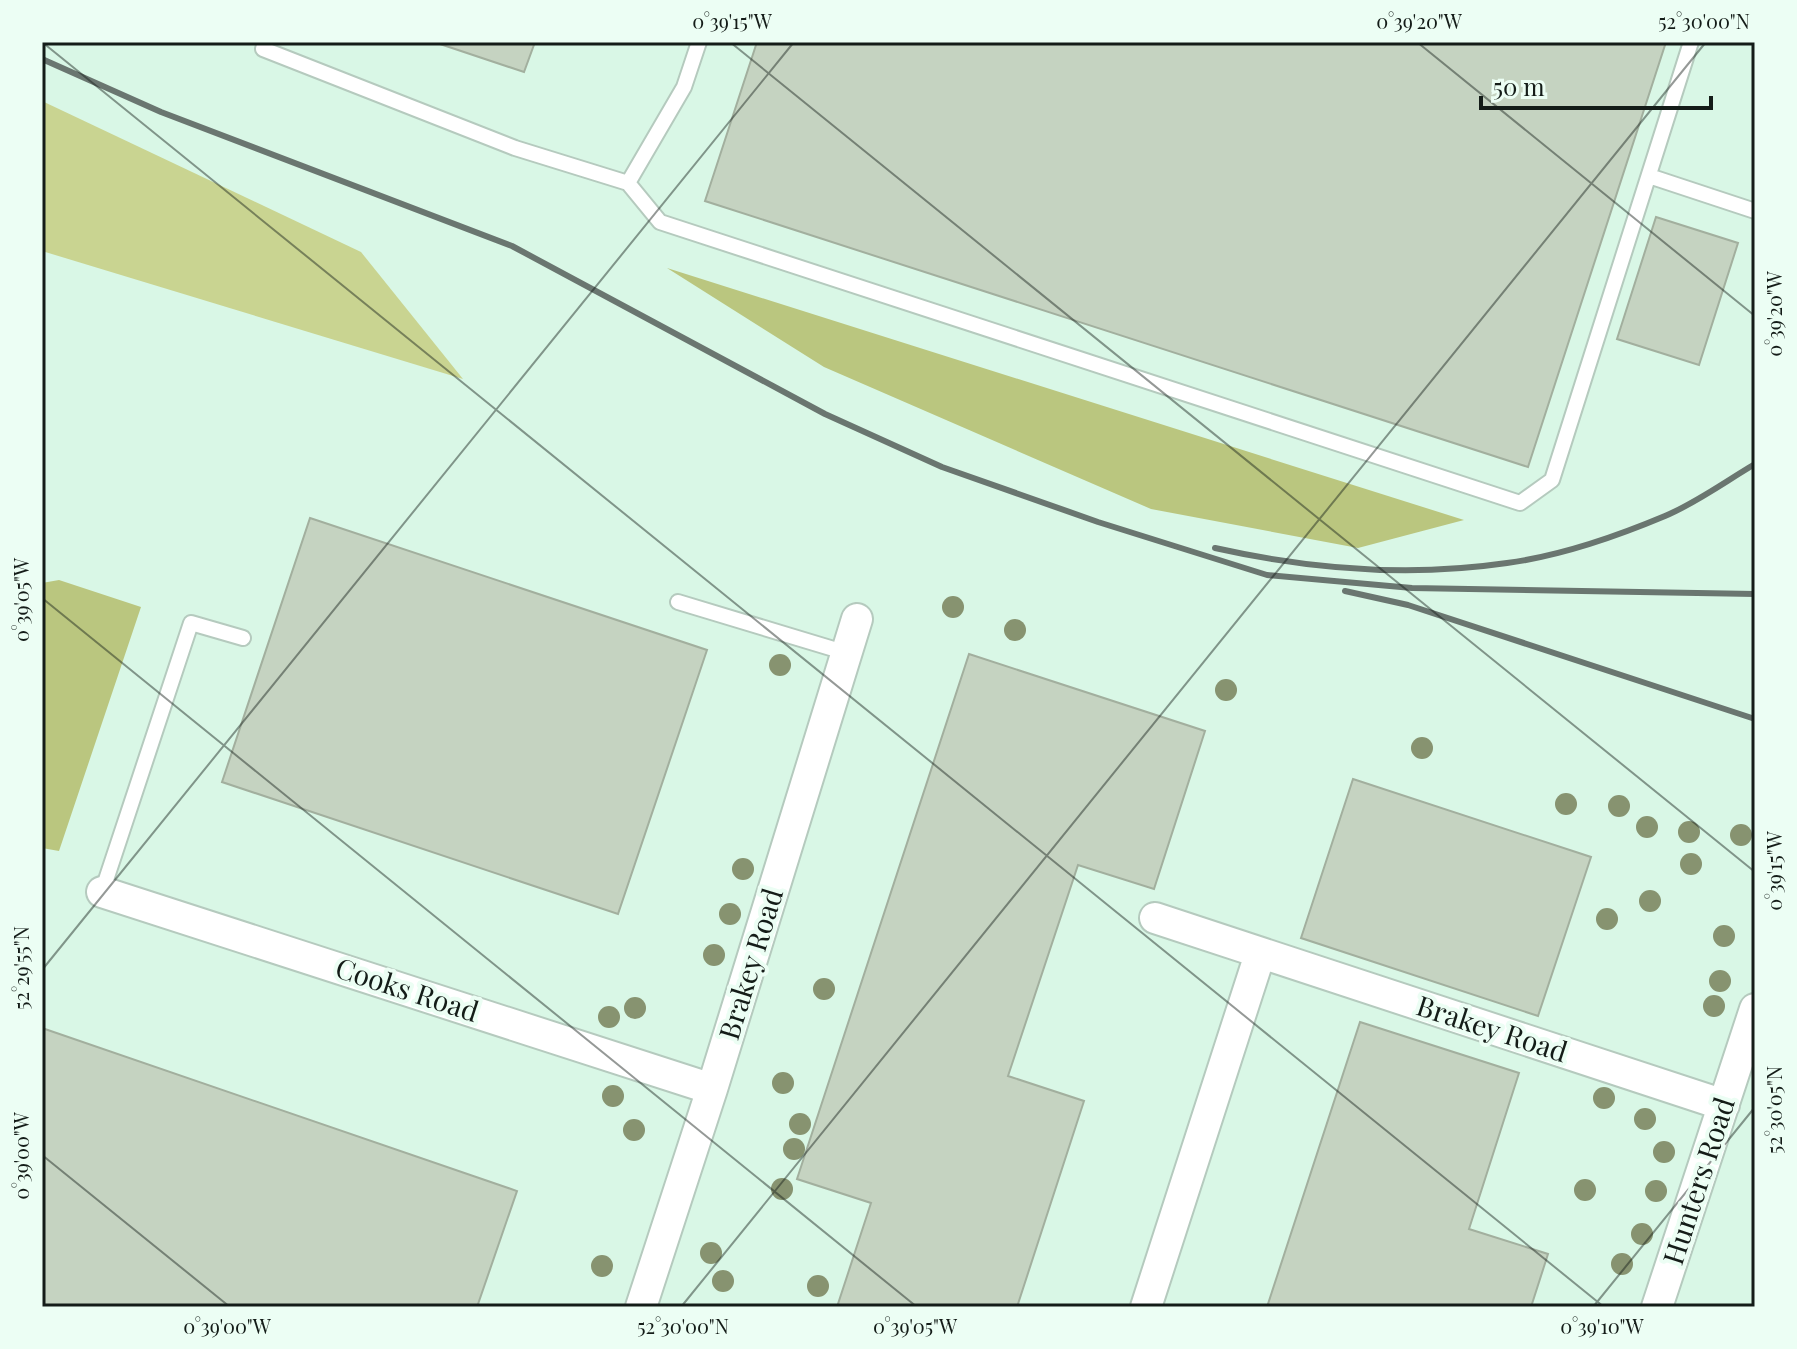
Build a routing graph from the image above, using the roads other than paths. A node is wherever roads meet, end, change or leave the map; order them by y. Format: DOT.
graph roads {
  1 [pos="265,42"];
  2 [pos="699,42"];
  3 [pos="1691,42"];
  4 [pos="1649,176"];
  5 [pos="628,183"];
  6 [pos="1755,211"];
  7 [pos="678,602"];
  8 [pos="857,619"];
  9 [pos="243,638"];
  10 [pos="847,653"];
  11 [pos="102,892"];
  12 [pos="1155,918"];
  13 [pos="1260,954"];
  14 [pos="1755,1009"];
  15 [pos="712,1089"];
  16 [pos="1724,1105"];
  17 [pos="641,1307"];
  18 [pos="1146,1307"];
  19 [pos="1657,1307"];
  1 -- 5 [label="lane"];
  2 -- 5 [label="lane"];
  3 -- 4 [label="lane"];
  4 -- 5 [label="lane"];
  4 -- 6 [label="lane"];
  7 -- 10 [label="lane"];
  8 -- 10 [label="street, Brakey Road"];
  9 -- 11 [label="lane"];
  10 -- 15 [label="street, Brakey Road"];
  11 -- 15 [label="street, Cooks Road"];
  12 -- 13 [label="street, Brakey Road"];
  13 -- 16 [label="street, Brakey Road"];
  13 -- 18 [label="street"];
  14 -- 16 [label="street, Hunters Road"];
  15 -- 17 [label="street, Brakey Road"];
  16 -- 19 [label="street, Hunters Road"];
}
